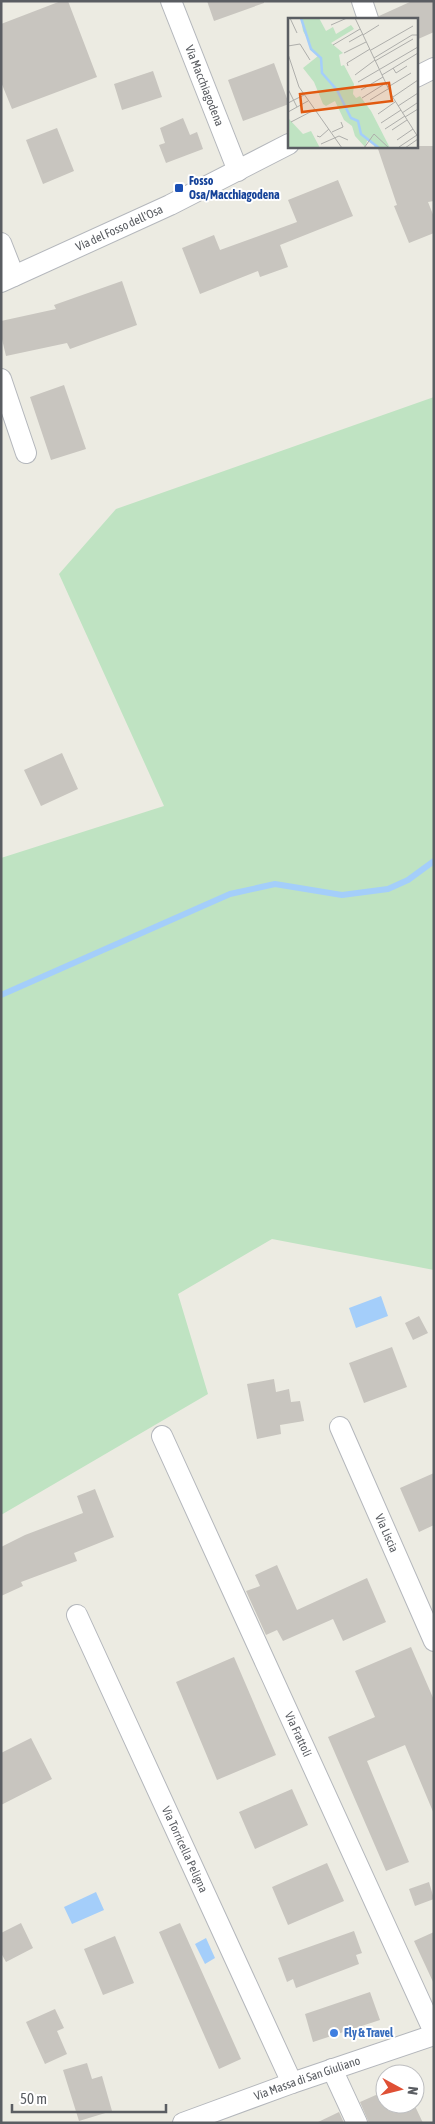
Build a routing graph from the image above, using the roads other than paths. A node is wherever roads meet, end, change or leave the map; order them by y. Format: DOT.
graph roads {
  1 [pos="171,1"];
  2 [pos="362,1"];
  3 [pos="368,18"];
  4 [pos="434,68"];
  5 [pos="418,76"];
  6 [pos="288,145"];
  7 [pos="238,171"];
  8 [pos="1,243"];
  9 [pos="8,279"];
  10 [pos="1,379"];
  11 [pos="26,453"];
  12 [pos="340,1427"];
  13 [pos="162,1436"];
  14 [pos="77,1615"];
  15 [pos="434,1641"];
  16 [pos="434,2034"];
  17 [pos="332,2069"];
  18 [pos="292,2082"];
  19 [pos="183,2123"];
  20 [pos="357,2123"];
  1 -- 7 [label="street, Via Macchiagodena"];
  2 -- 3 [label="street"];
  4 -- 5 [label="street"];
  6 -- 7 [label="street, Via del Fosso dell'Osa"];
  7 -- 9 [label="street, Via del Fosso dell'Osa"];
  8 -- 9 [label="street"];
  10 -- 11 [label="street"];
  12 -- 15 [label="street, Via Liscia"];
  13 -- 16 [label="street, Via Frattoli"];
  14 -- 18 [label="street, Via Torricella Peligna"];
  16 -- 17 [label="street, Via Massa di San Giuliano"];
  17 -- 18 [label="street, Via Massa di San Giuliano"];
  17 -- 20 [label="street"];
  18 -- 19 [label="street, Via Massa di San Giuliano"];
}
